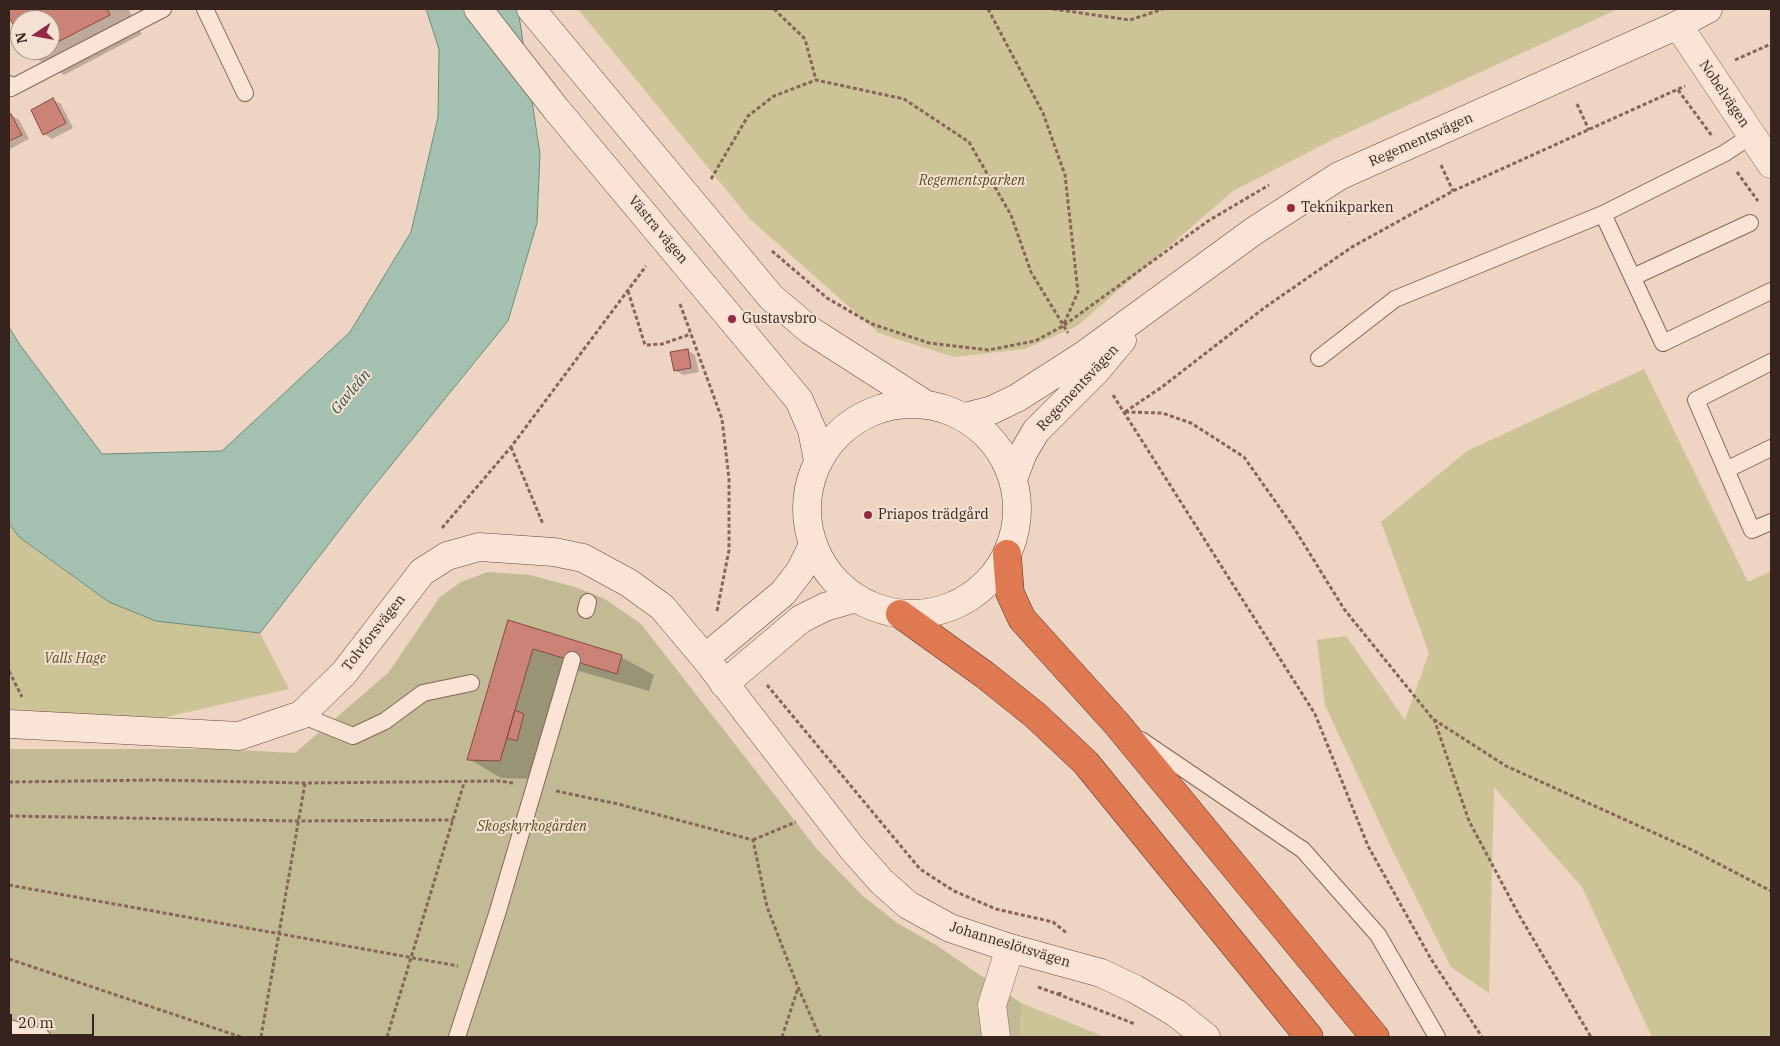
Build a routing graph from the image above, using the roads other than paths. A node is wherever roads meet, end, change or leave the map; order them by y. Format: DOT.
graph roads {
  1 [pos="163,9"];
  2 [pos="205,9"];
  3 [pos="478,9"];
  4 [pos="531,9"];
  5 [pos="1708,9"];
  6 [pos="1678,25"];
  7 [pos="9,84"];
  8 [pos="245,93"];
  9 [pos="1765,152"];
  10 [pos="1603,214"];
  11 [pos="1750,223"];
  12 [pos="1633,277"];
  13 [pos="1771,291"];
  14 [pos="1153,303"];
  15 [pos="1319,358"];
  16 [pos="1771,362"];
  17 [pos="925,404"];
  18 [pos="965,417"];
  19 [pos="1771,448"];
  20 [pos="818,462"];
  21 [pos="1726,470"];
  22 [pos="1013,479"];
  23 [pos="1771,522"];
  24 [pos="813,545"];
  25 [pos="1007,554"];
  26 [pos="856,598"];
  27 [pos="900,614"];
  28 [pos="705,658"];
  29 [pos="572,660"];
  30 [pos="471,683"];
  31 [pos="724,684"];
  32 [pos="12,712"];
  33 [pos="301,715"];
  34 [pos="1117,724"];
  35 [pos="1010,948"];
  36 [pos="9,1028"];
  37 [pos="42,1037"];
  38 [pos="457,1037"];
  39 [pos="996,1037"];
  40 [pos="1206,1037"];
  41 [pos="1310,1037"];
  42 [pos="1375,1037"];
  43 [pos="1437,1037"];
  1 -- 7 [label="lane"];
  2 -- 8 [label="lane"];
  3 -- 20 [label="main road, Västra vägen"];
  4 -- 17 [label="main road"];
  5 -- 6 [label="main road, Regementsvägen"];
  6 -- 9 [label="main road, Nobelvägen"];
  6 -- 14 [label="main road, Regementsvägen"];
  9 -- 10 [label="lane"];
  10 -- 12 [label="lane"];
  10 -- 15 [label="lane"];
  11 -- 12 [label="lane"];
  12 -- 13 [label="lane"];
  14 -- 18 [label="main road, Regementsvägen"];
  14 -- 22 [label="main road, Regementsvägen"];
  16 -- 21 [label="lane"];
  17 -- 18 [label="main road"];
  17 -- 20 [label="main road"];
  18 -- 22 [label="main road"];
  19 -- 21 [label="lane"];
  20 -- 24 [label="main road"];
  21 -- 23 [label="lane"];
  22 -- 25 [label="main road"];
  24 -- 26 [label="main road"];
  24 -- 28 [label="main road"];
  25 -- 27 [label="main road"];
  25 -- 34 [label="highway"];
  26 -- 27 [label="main road"];
  26 -- 31 [label="main road"];
  27 -- 41 [label="highway"];
  28 -- 31 [label="main road, Johanneslötsvägen"];
  28 -- 33 [label="main road, Tolvforsvägen"];
  29 -- 38 [label="lane"];
  30 -- 33 [label="lane"];
  31 -- 35 [label="main road, Johanneslötsvägen"];
  32 -- 33 [label="main road, Tolvforsvägen"];
  34 -- 42 [label="highway"];
  34 -- 43 [label="lane"];
  35 -- 39 [label="main road"];
  35 -- 40 [label="main road, Johanneslötsvägen"];
  36 -- 37 [label="lane"];
}
